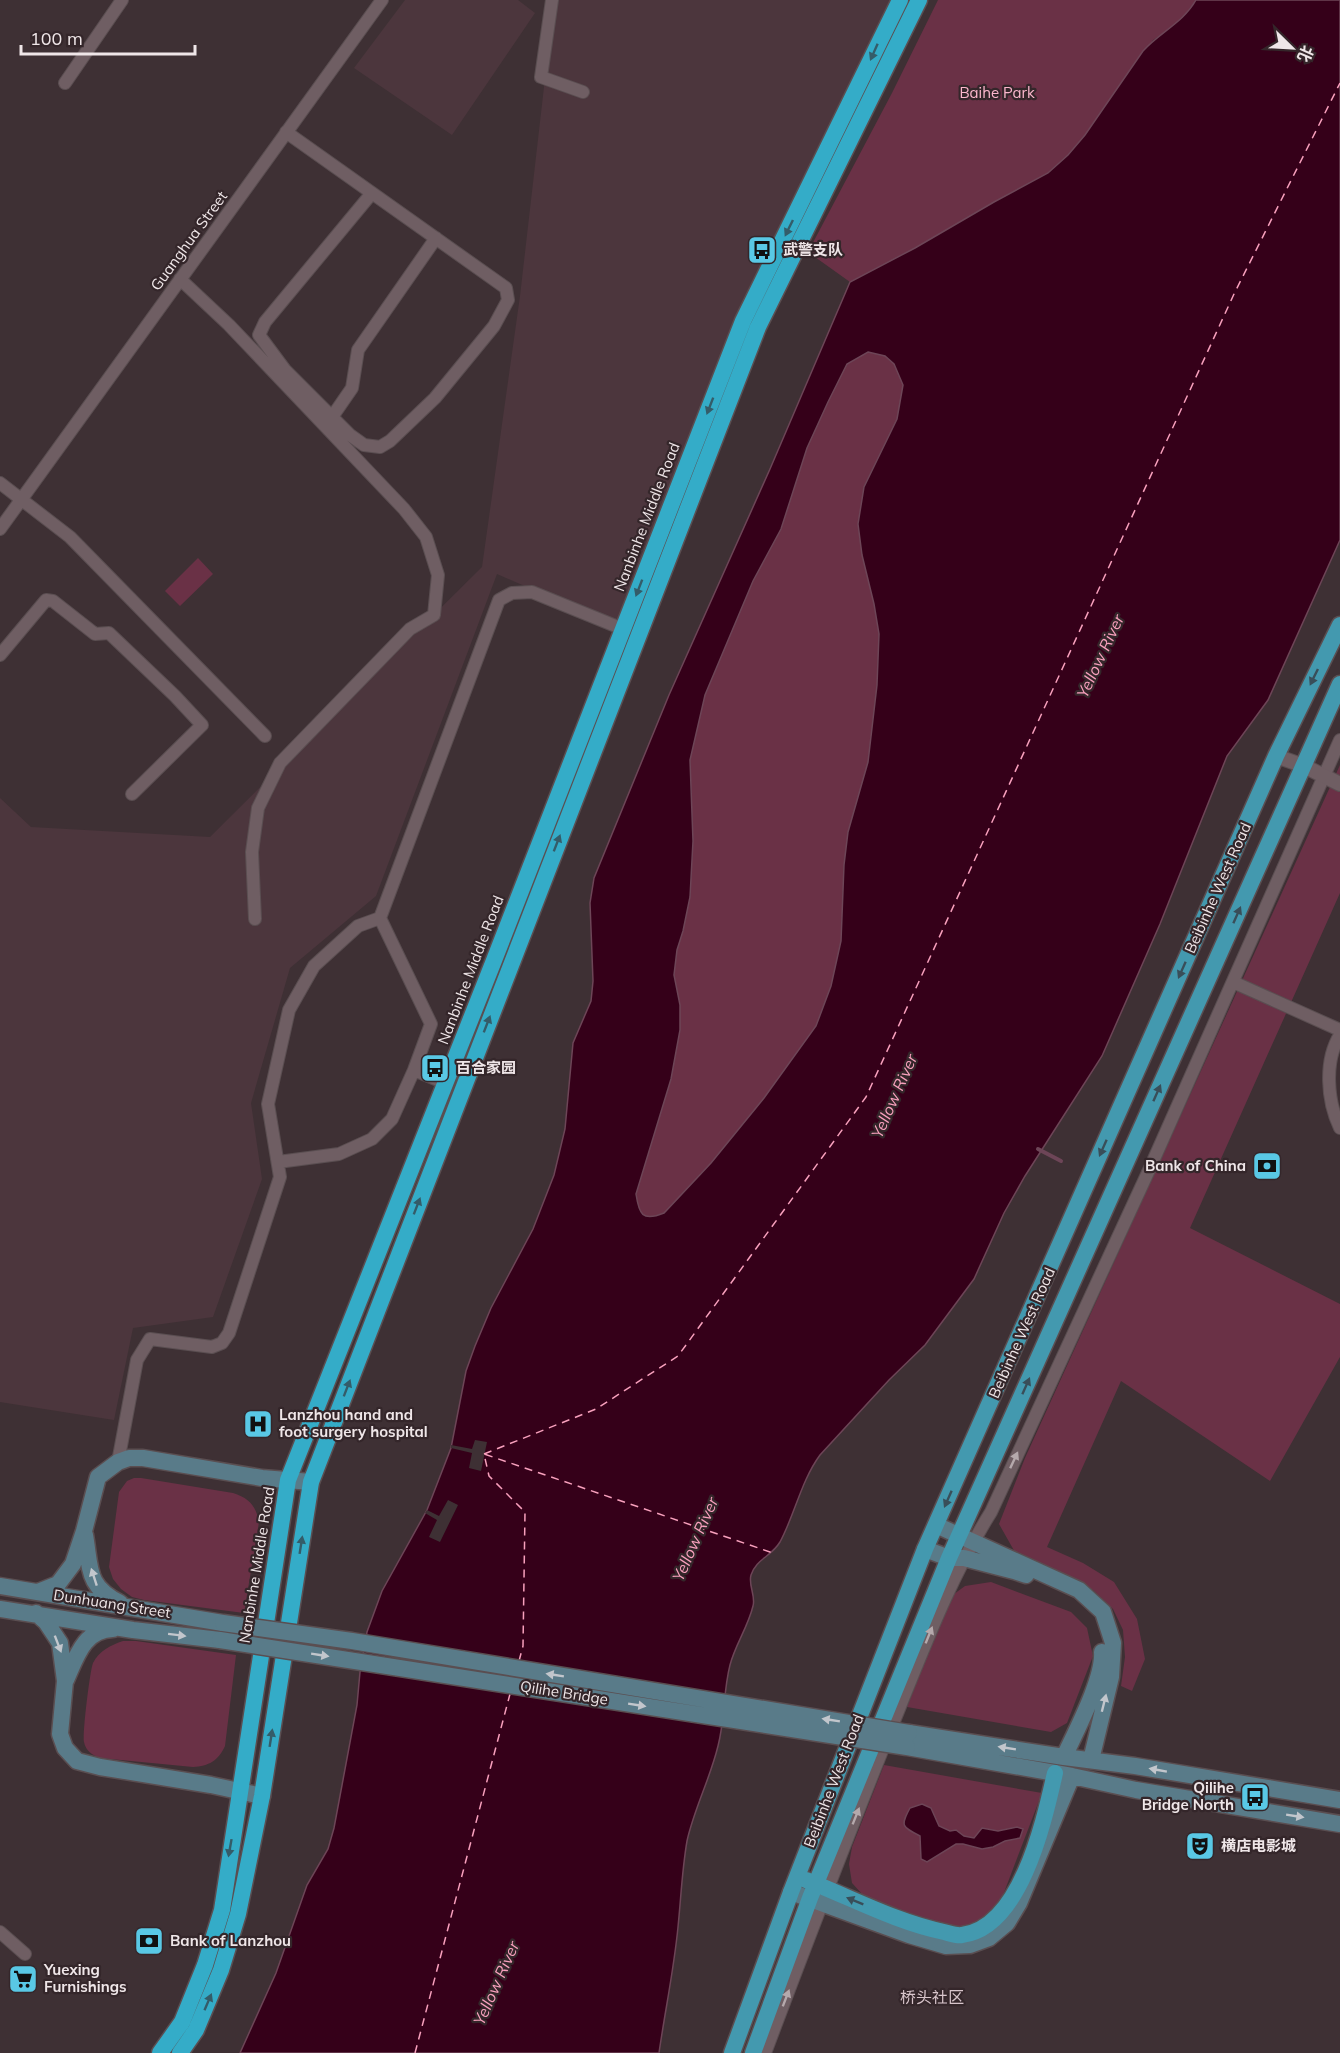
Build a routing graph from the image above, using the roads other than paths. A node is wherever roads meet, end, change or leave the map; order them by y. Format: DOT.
graph roads {
  1 [pos="122,0"];
  2 [pos="382,0"];
  3 [pos="552,0"];
  4 [pos="900,0"];
  5 [pos="919,0"];
  6 [pos="65,83"];
  7 [pos="583,92"];
  8 [pos="286,132"];
  9 [pos="372,193"];
  10 [pos="436,238"];
  11 [pos="180,279"];
  12 [pos="332,417"];
  13 [pos="0,483"];
  14 [pos="21,499"];
  15 [pos="0,529"];
  16 [pos="1340,625"];
  17 [pos="623,629"];
  18 [pos="0,655"];
  19 [pos="1340,684"];
  20 [pos="265,736"];
  21 [pos="1340,740"];
  22 [pos="1276,756"];
  23 [pos="1304,766"];
  24 [pos="1323,776"];
  25 [pos="1340,784"];
  26 [pos="132,794"];
  27 [pos="380,918"];
  28 [pos="255,919"];
  29 [pos="1233,982"];
  30 [pos="1340,1030"];
  31 [pos="1340,1035"];
  32 [pos="414,1070"];
  33 [pos="446,1083"];
  34 [pos="1340,1128"];
  35 [pos="278,1162"];
  36 [pos="118,1461"];
  37 [pos="288,1480"];
  38 [pos="311,1482"];
  39 [pos="936,1525"];
  40 [pos="84,1531"];
  41 [pos="966,1539"];
  42 [pos="925,1549"];
  43 [pos="956,1558"];
  44 [pos="0,1586"];
  45 [pos="38,1592"];
  46 [pos="128,1607"];
  47 [pos="0,1609"];
  48 [pos="36,1613"];
  49 [pos="223,1623"];
  50 [pos="134,1629"];
  51 [pos="220,1640"];
  52 [pos="65,1681"];
  53 [pos="908,1740"];
  54 [pos="1064,1757"];
  55 [pos="1091,1760"];
  56 [pos="1055,1773"];
  57 [pos="1072,1776"];
  58 [pos="241,1791"];
  59 [pos="262,1796"];
  60 [pos="1340,1800"];
  61 [pos="1340,1824"];
  62 [pos="794,1884"];
  63 [pos="819,1893"];
  64 [pos="0,1932"];
  65 [pos="26,1953"];
  66 [pos="160,2053"];
  67 [pos="180,2053"];
  68 [pos="732,2053"];
  69 [pos="753,2053"];
  70 [pos="765,2053"];
  1 -- 6 [label="street"];
  2 -- 8 [label="street, Guanghua Street"];
  3 -- 7 [label="street"];
  4 -- 17 [label="highway, Nanbinhe Middle Road, one-way"];
  38 -- 5 [label="highway, one-way"];
  8 -- 9 [label="street"];
  8 -- 11 [label="street, Guanghua Street"];
  9 -- 10 [label="street"];
  9 -- 12 [label="street"];
  10 -- 12 [label="street"];
  10 -- 12 [label="street"];
  11 -- 14 [label="street, Guanghua Street"];
  11 -- 28 [label="street"];
  13 -- 14 [label="street"];
  14 -- 15 [label="street, Guanghua Street"];
  14 -- 20 [label="street"];
  16 -- 22 [label="main road, Beibinhe West Road, one-way"];
  17 -- 27 [label="street"];
  17 -- 33 [label="highway, Nanbinhe Middle Road"];
  18 -- 26 [label="street"];
  19 -- 23 [label="main road, Beibinhe West Road"];
  21 -- 24 [label="street"];
  22 -- 23 [label="street"];
  22 -- 39 [label="main road, Beibinhe West Road, one-way"];
  23 -- 24 [label="street"];
  41 -- 23 [label="main road, Beibinhe West Road, one-way"];
  24 -- 25 [label="street"];
  24 -- 29 [label="street"];
  27 -- 32 [label="street"];
  27 -- 35 [label="street"];
  29 -- 30 [label="street"];
  41 -- 29 [label="street, one-way"];
  31 -- 34 [label="street"];
  32 -- 33 [label="street"];
  32 -- 35 [label="street"];
  33 -- 37 [label="highway, Nanbinhe Middle Road"];
  35 -- 36 [label="street"];
  36 -- 37 [label="main road"];
  36 -- 40 [label="main road"];
  37 -- 38 [label="main road"];
  37 -- 58 [label="highway, Nanbinhe Middle Road"];
  59 -- 38 [label="highway, one-way"];
  39 -- 41 [label="main road"];
  39 -- 42 [label="main road, Beibinhe West Road"];
  40 -- 45 [label="main road"];
  46 -- 40 [label="main road, one-way"];
  41 -- 43 [label="main road, Beibinhe West Road"];
  55 -- 41 [label="main road, one-way"];
  42 -- 43 [label="main road"];
  42 -- 62 [label="main road, Beibinhe West Road"];
  43 -- 54 [label="main road"];
  63 -- 43 [label="main road, Beibinhe West Road, one-way"];
  44 -- 45 [label="main road, Dunhuang Street"];
  45 -- 46 [label="main road, Dunhuang Street"];
  46 -- 49 [label="main road, Dunhuang Street"];
  47 -- 48 [label="main road, Dunhuang Street"];
  48 -- 50 [label="main road, Dunhuang Street"];
  48 -- 52 [label="main road, one-way"];
  53 -- 49 [label="main road, Qilihe Bridge, one-way, bridge"];
  50 -- 51 [label="main road, Dunhuang Street, one-way"];
  50 -- 52 [label="main road"];
  51 -- 53 [label="main road, Qilihe Bridge, one-way, bridge"];
  52 -- 58 [label="main road"];
  54 -- 53 [label="main road, one-way"];
  53 -- 56 [label="main road"];
  54 -- 55 [label="main road"];
  60 -- 55 [label="main road, one-way"];
  56 -- 57 [label="main road"];
  56 -- 63 [label="main road, one-way"];
  57 -- 61 [label="main road, one-way"];
  57 -- 63 [label="main road"];
  58 -- 59 [label="main road"];
  58 -- 66 [label="highway, Nanbinhe Middle Road, one-way"];
  67 -- 59 [label="highway, one-way"];
  62 -- 63 [label="main road"];
  62 -- 68 [label="main road, Beibinhe West Road"];
  63 -- 69 [label="main road, Beibinhe West Road"];
  70 -- 63 [label="street, one-way"];
  64 -- 65 [label="street"];
}
